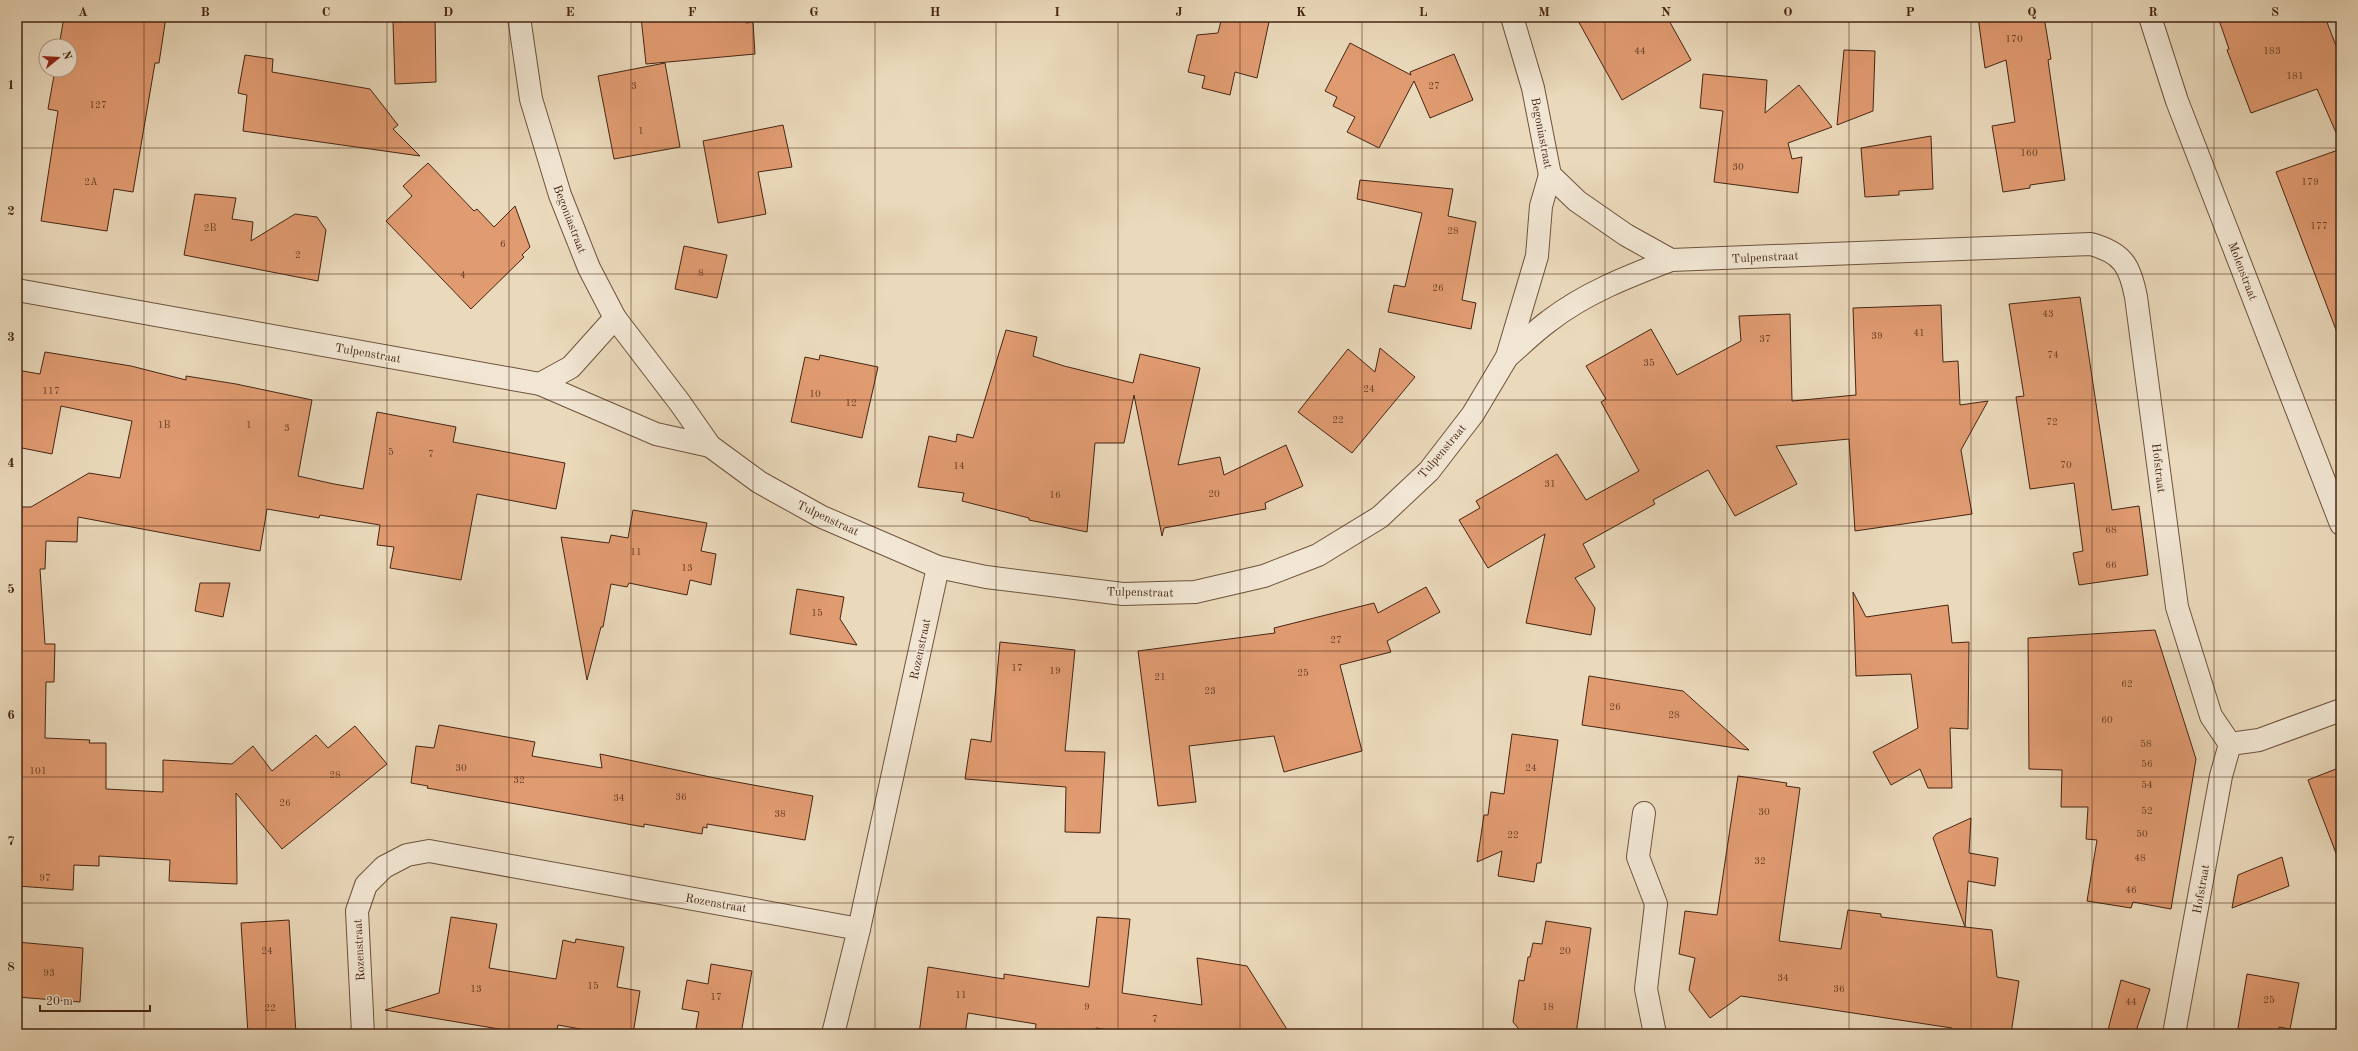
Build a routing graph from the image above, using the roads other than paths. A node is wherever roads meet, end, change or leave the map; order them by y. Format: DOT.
graph roads {
  1 [pos="519,17"];
  2 [pos="1512,17"];
  3 [pos="2150,17"];
  4 [pos="1550,175"];
  5 [pos="2052,244"];
  6 [pos="1671,260"];
  7 [pos="17,290"];
  8 [pos="615,318"];
  9 [pos="1507,357"];
  10 [pos="540,384"];
  11 [pos="710,446"];
  12 [pos="2341,524"];
  13 [pos="938,567"];
  14 [pos="2341,710"];
  15 [pos="2230,744"];
  16 [pos="1644,813"];
  17 [pos="859,929"];
  18 [pos="363,1034"];
  19 [pos="833,1034"];
  20 [pos="1655,1034"];
  21 [pos="2174,1034"];
  1 -- 8 [label="street, Begoniastraat"];
  2 -- 4 [label="street, Begoniastraat"];
  3 -- 12 [label="street, Molenstraat"];
  4 -- 6 [label="street, Begoniastraat"];
  4 -- 9 [label="street, Tulpenstraat"];
  5 -- 6 [label="street, Tulpenstraat"];
  5 -- 15 [label="street, Hofstraat"];
  6 -- 9 [label="street, Tulpenstraat"];
  7 -- 10 [label="street, Tulpenstraat"];
  8 -- 10 [label="street"];
  8 -- 11 [label="street, Tulpenstraat"];
  9 -- 13 [label="street, Tulpenstraat"];
  10 -- 11 [label="street, Tulpenstraat"];
  11 -- 13 [label="street, Tulpenstraat"];
  13 -- 17 [label="street, Rozenstraat"];
  14 -- 15 [label="street"];
  15 -- 21 [label="street, Hofstraat"];
  16 -- 20 [label="street"];
  17 -- 18 [label="street, Rozenstraat"];
  17 -- 19 [label="street"];
}
